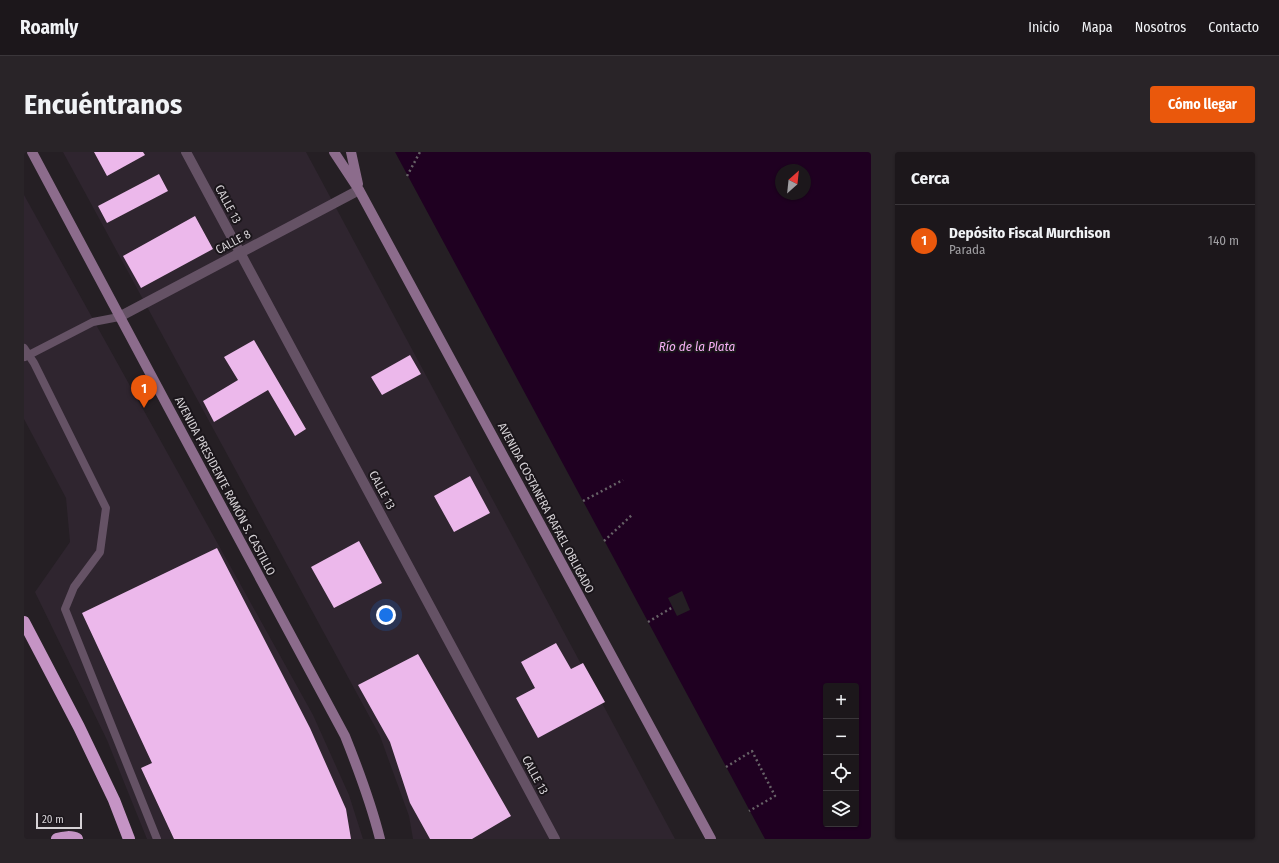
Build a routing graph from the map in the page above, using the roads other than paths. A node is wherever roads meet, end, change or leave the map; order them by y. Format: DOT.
graph roads {
  1 [pos="32,152"];
  2 [pos="186,152"];
  3 [pos="334,152"];
  4 [pos="351,152"];
  5 [pos="360,190"];
  6 [pos="240,253"];
  7 [pos="119,317"];
  8 [pos="26,354"];
  9 [pos="24,622"];
  10 [pos="58,839"];
  11 [pos="77,839"];
  12 [pos="129,839"];
  13 [pos="157,839"];
  14 [pos="380,839"];
  15 [pos="555,839"];
  16 [pos="711,839"];
  1 -- 7 [label="main road, AVENIDA PRESIDENTE RAMÓN S. CASTILLO"];
  2 -- 6 [label="street, CALLE 13"];
  3 -- 5 [label="main road, AVENIDA COSTANERA RAFAEL OBLIGADO"];
  4 -- 5 [label="main road, AVENIDA COSTANERA RAFAEL OBLIGADO"];
  5 -- 6 [label="street, CALLE 8"];
  5 -- 16 [label="main road, AVENIDA COSTANERA RAFAEL OBLIGADO"];
  6 -- 7 [label="street, CALLE 8"];
  6 -- 15 [label="street, CALLE 13"];
  7 -- 8 [label="lane"];
  7 -- 14 [label="main road, AVENIDA PRESIDENTE RAMÓN S. CASTILLO"];
  8 -- 13 [label="lane"];
  9 -- 12 [label="highway"];
  10 -- 11 [label="highway"];
}
